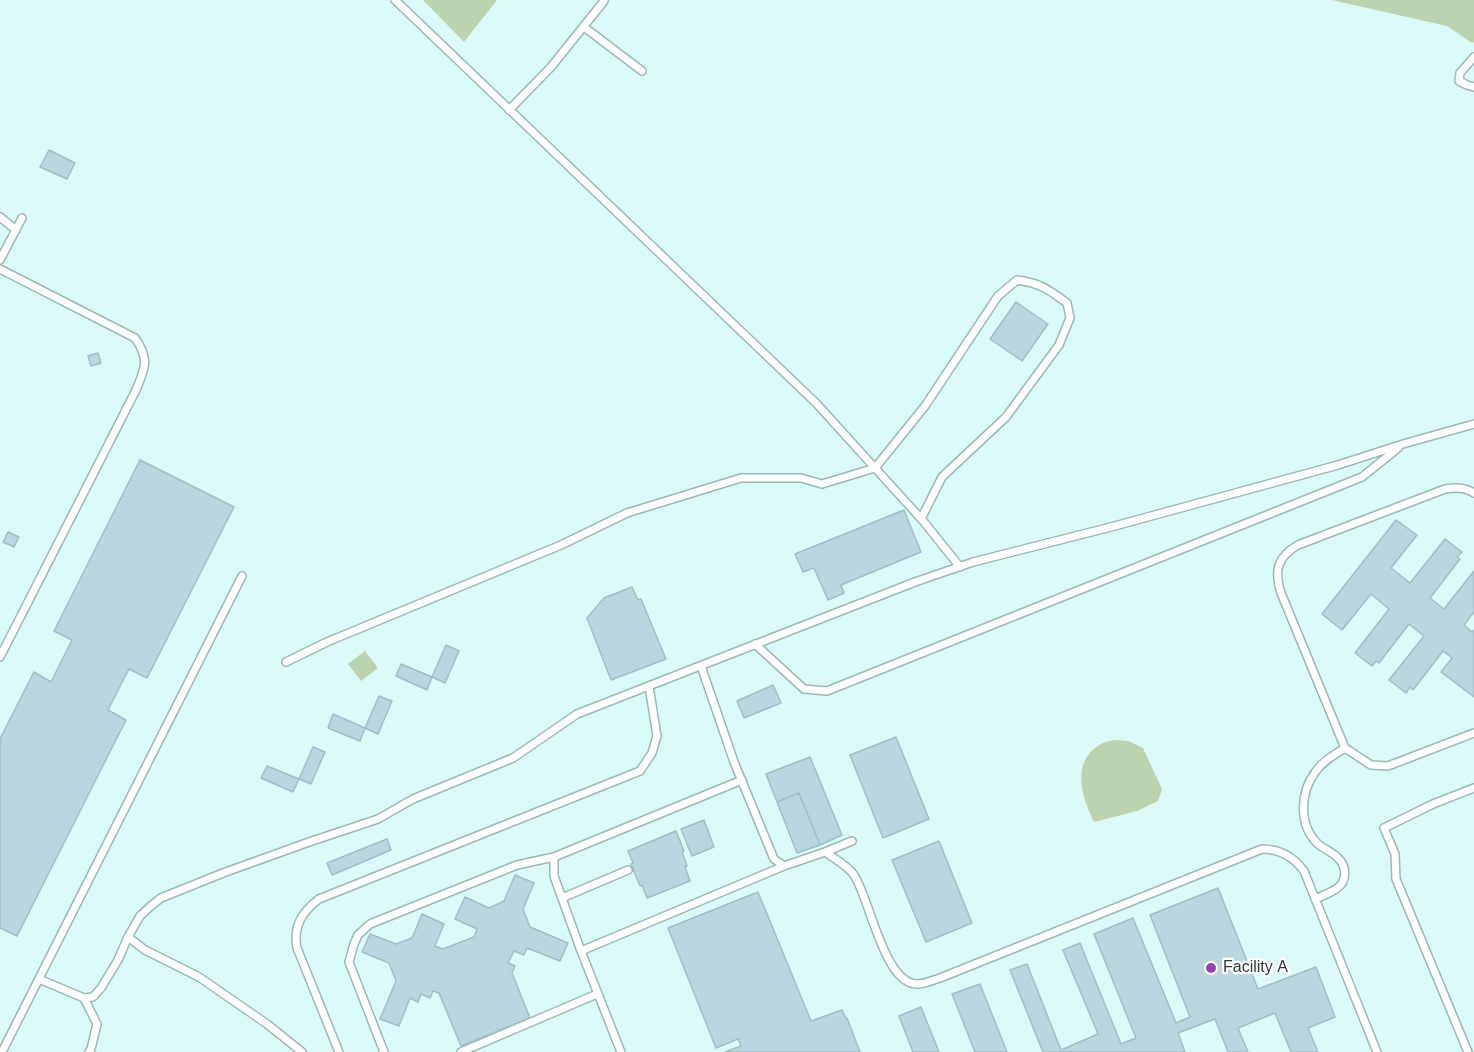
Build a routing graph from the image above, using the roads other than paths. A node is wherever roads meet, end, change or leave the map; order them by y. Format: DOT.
graph roads {
  1 [pos="395,0"];
  2 [pos="604,2"];
  3 [pos="584,27"];
  4 [pos="1474,57"];
  5 [pos="642,71"];
  6 [pos="1474,87"];
  7 [pos="509,110"];
  8 [pos="0,217"];
  9 [pos="22,218"];
  10 [pos="16,230"];
  11 [pos="0,260"];
  12 [pos="0,269"];
  13 [pos="1474,424"];
  14 [pos="1402,444"];
  15 [pos="875,468"];
  16 [pos="1474,493"];
  17 [pos="921,519"];
  18 [pos="960,567"];
  19 [pos="242,576"];
  20 [pos="755,644"];
  21 [pos="0,657"];
  22 [pos="286,662"];
  23 [pos="700,666"];
  24 [pos="649,686"];
  25 [pos="1474,733"];
  26 [pos="1345,748"];
  27 [pos="742,780"];
  28 [pos="1474,788"];
  29 [pos="852,841"];
  30 [pos="825,852"];
  31 [pos="554,857"];
  32 [pos="784,866"];
  33 [pos="628,870"];
  34 [pos="562,898"];
  35 [pos="1315,899"];
  36 [pos="128,937"];
  37 [pos="581,951"];
  38 [pos="39,979"];
  39 [pos="597,994"];
  40 [pos="84,998"];
  41 [pos="2,1052"];
  42 [pos="89,1052"];
  43 [pos="302,1052"];
  44 [pos="339,1052"];
  45 [pos="384,1052"];
  46 [pos="461,1052"];
  47 [pos="621,1052"];
  48 [pos="1377,1052"];
  49 [pos="1468,1052"];
  1 -- 7 [label="lane"];
  2 -- 3 [label="lane"];
  3 -- 5 [label="lane"];
  3 -- 7 [label="lane"];
  4 -- 6 [label="lane"];
  7 -- 15 [label="lane"];
  8 -- 10 [label="lane"];
  9 -- 10 [label="lane"];
  10 -- 11 [label="lane"];
  12 -- 21 [label="lane"];
  13 -- 14 [label="lane"];
  14 -- 18 [label="lane"];
  14 -- 20 [label="lane"];
  15 -- 17 [label="lane"];
  15 -- 17 [label="lane"];
  15 -- 22 [label="lane"];
  16 -- 26 [label="lane"];
  17 -- 18 [label="lane"];
  18 -- 20 [label="lane"];
  19 -- 38 [label="lane"];
  20 -- 23 [label="lane"];
  23 -- 24 [label="lane"];
  23 -- 27 [label="lane"];
  24 -- 36 [label="lane"];
  24 -- 44 [label="lane"];
  25 -- 26 [label="lane"];
  26 -- 35 [label="lane"];
  27 -- 31 [label="lane"];
  27 -- 32 [label="lane"];
  28 -- 49 [label="lane"];
  29 -- 30 [label="lane"];
  30 -- 32 [label="lane"];
  30 -- 35 [label="lane"];
  31 -- 34 [label="lane"];
  31 -- 45 [label="lane"];
  32 -- 37 [label="lane"];
  33 -- 34 [label="lane"];
  34 -- 37 [label="lane"];
  35 -- 48 [label="lane"];
  36 -- 40 [label="lane"];
  36 -- 43 [label="lane"];
  37 -- 39 [label="lane"];
  38 -- 40 [label="lane"];
  38 -- 41 [label="lane"];
  39 -- 46 [label="lane"];
  39 -- 47 [label="lane"];
  40 -- 42 [label="lane"];
}
